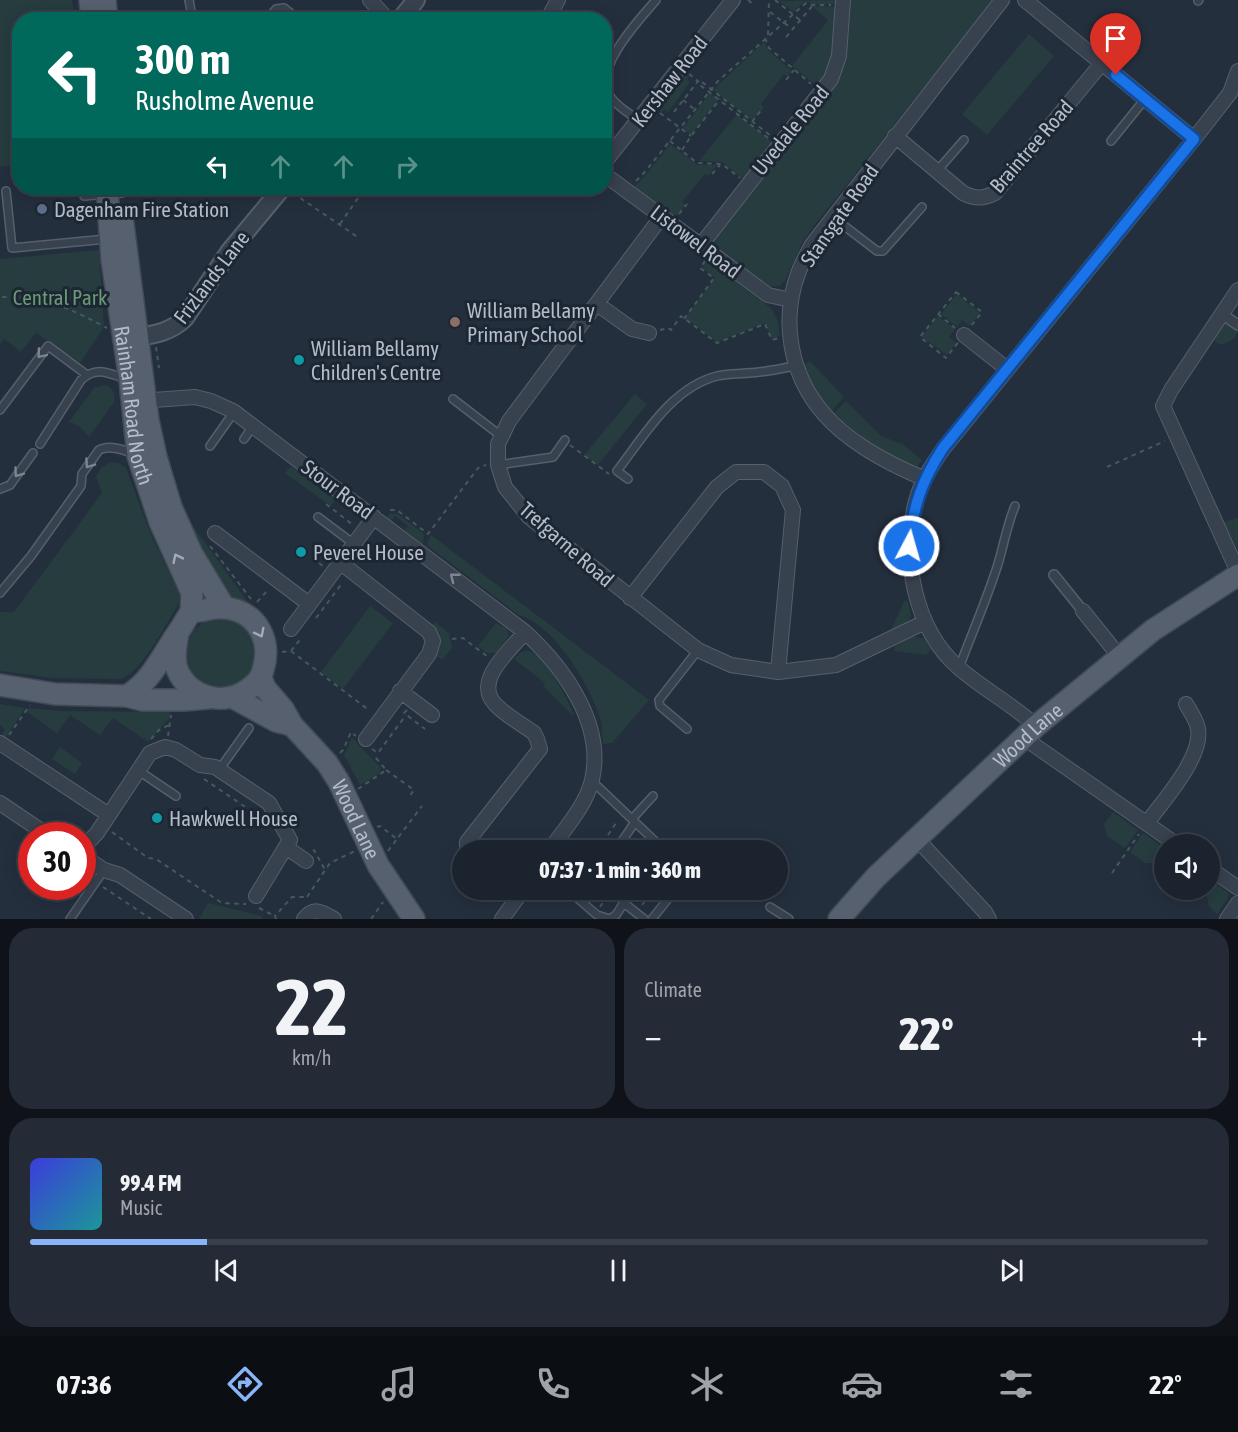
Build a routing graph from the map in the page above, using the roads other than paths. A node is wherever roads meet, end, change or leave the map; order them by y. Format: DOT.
graph roads {
  1 [pos="289,0"];
  2 [pos="370,0"];
  3 [pos="416,0"];
  4 [pos="656,0"];
  5 [pos="733,0"];
  6 [pos="1002,0"];
  7 [pos="1025,0"];
  8 [pos="843,2"];
  9 [pos="284,8"];
  10 [pos="274,12"];
  11 [pos="289,12"];
  12 [pos="381,12"];
  13 [pos="406,12"];
  14 [pos="612,58"];
  15 [pos="1102,63"];
  16 [pos="1238,71"];
  17 [pos="612,99"];
  18 [pos="1145,99"];
  19 [pos="638,120"];
  20 [pos="895,136"];
  21 [pos="1194,139"];
  22 [pos="964,140"];
  23 [pos="1112,141"];
  24 [pos="612,153"];
  25 [pos="937,171"];
  26 [pos="612,180"];
  27 [pos="6,191"];
  28 [pos="89,195"];
  29 [pos="115,195"];
  30 [pos="283,195"];
  31 [pos="84,196"];
  32 [pos="922,207"];
  33 [pos="662,216"];
  34 [pos="834,218"];
  35 [pos="118,238"];
  36 [pos="706,249"];
  37 [pos="1238,290"];
  38 [pos="791,300"];
  39 [pos="597,304"];
  40 [pos="1222,314"];
  41 [pos="1238,325"];
  42 [pos="649,333"];
  43 [pos="124,335"];
  44 [pos="964,335"];
  45 [pos="795,366"];
  46 [pos="1007,369"];
  47 [pos="87,375"];
  48 [pos="130,380"];
  49 [pos="453,399"];
  50 [pos="138,401"];
  51 [pos="0,410"];
  52 [pos="234,412"];
  53 [pos="253,426"];
  54 [pos="501,436"];
  55 [pos="244,439"];
  56 [pos="565,440"];
  57 [pos="40,444"];
  58 [pos="210,446"];
  59 [pos="33,453"];
  60 [pos="138,456"];
  61 [pos="498,465"];
  62 [pos="628,479"];
  63 [pos="925,479"];
  64 [pos="0,489"];
  65 [pos="1015,506"];
  66 [pos="318,517"];
  67 [pos="374,517"];
  68 [pos="214,533"];
  69 [pos="354,544"];
  70 [pos="340,563"];
  71 [pos="1238,573"];
  72 [pos="1054,574"];
  73 [pos="0,592"];
  74 [pos="630,598"];
  75 [pos="309,604"];
  76 [pos="224,607"];
  77 [pos="1083,611"];
  78 [pos="191,613"];
  79 [pos="925,622"];
  80 [pos="291,629"];
  81 [pos="525,632"];
  82 [pos="178,633"];
  83 [pos="698,650"];
  84 [pos="1119,656"];
  85 [pos="958,668"];
  86 [pos="778,672"];
  87 [pos="261,678"];
  88 [pos="0,685"];
  89 [pos="400,691"];
  90 [pos="127,696"];
  91 [pos="209,698"];
  92 [pos="234,698"];
  93 [pos="1186,704"];
  94 [pos="432,715"];
  95 [pos="292,725"];
  96 [pos="249,728"];
  97 [pos="687,729"];
  98 [pos="1030,732"];
  99 [pos="364,740"];
  100 [pos="1,744"];
  101 [pos="138,770"];
  102 [pos="219,770"];
  103 [pos="592,781"];
  104 [pos="176,796"];
  105 [pos="653,796"];
  106 [pos="0,803"];
  107 [pos="105,820"];
  108 [pos="633,820"];
  109 [pos="28,822"];
  110 [pos="1147,823"];
  111 [pos="96,831"];
  112 [pos="1162,834"];
  113 [pos="916,838"];
  114 [pos="469,840"];
  115 [pos="557,840"];
  116 [pos="622,840"];
  117 [pos="652,840"];
  118 [pos="287,848"];
  119 [pos="306,861"];
  120 [pos="96,865"];
  121 [pos="104,870"];
  122 [pos="1220,876"];
  123 [pos="1238,888"];
  124 [pos="256,896"];
  125 [pos="516,900"];
  126 [pos="580,900"];
  127 [pos="626,900"];
  128 [pos="667,900"];
  129 [pos="582,902"];
  130 [pos="624,903"];
  131 [pos="1238,903"];
  132 [pos="770,908"];
  133 [pos="309,915"];
  134 [pos="70,919"];
  135 [pos="186,919"];
  136 [pos="334,919"];
  137 [pos="414,919"];
  138 [pos="502,919"];
  139 [pos="644,919"];
  140 [pos="652,919"];
  141 [pos="789,919"];
  142 [pos="839,919"];
  143 [pos="989,919"];
  144 [pos="1227,919"];
  1 -- 9 [label="lane"];
  2 -- 12 [label="street"];
  3 -- 13 [label="street"];
  4 -- 14 [label="lane"];
  5 -- 19 [label="street, Kershaw Road"];
  6 -- 20 [label="street, Stansgate Road"];
  7 -- 15 [label="street"];
  8 -- 36 [label="street, Uvedale Road"];
  9 -- 10 [label="lane"];
  9 -- 11 [label="lane"];
  15 -- 18 [label="street"];
  15 -- 25 [label="street, Braintree Road"];
  16 -- 21 [label="street"];
  17 -- 19 [label="lane"];
  18 -- 21 [label="street"];
  18 -- 23 [label="lane"];
  19 -- 24 [label="street, Kershaw Road"];
  20 -- 25 [label="street, Braintree Road"];
  20 -- 34 [label="street, Stansgate Road"];
  21 -- 46 [label="street"];
  22 -- 25 [label="lane"];
  26 -- 33 [label="street, Listowel Road"];
  27 -- 35 [label="lane"];
  28 -- 31 [label="lane"];
  29 -- 35 [label="main road, Rainham Road North"];
  30 -- 43 [label="street, Frizlands Lane"];
  32 -- 34 [label="lane"];
  33 -- 36 [label="street, Listowel Road"];
  33 -- 39 [label="street, Trefgarne Road"];
  34 -- 38 [label="street, Stansgate Road"];
  35 -- 43 [label="main road, Rainham Road North"];
  36 -- 38 [label="street, Listowel Road"];
  37 -- 40 [label="street"];
  38 -- 45 [label="street, Stansgate Road"];
  39 -- 42 [label="street"];
  39 -- 54 [label="street, Trefgarne Road"];
  40 -- 41 [label="street"];
  40 -- 71 [label="street"];
  43 -- 48 [label="main road, Rainham Road North"];
  43 -- 50 [label="main road, Rainham Road North"];
  44 -- 46 [label="street"];
  45 -- 62 [label="lane"];
  45 -- 63 [label="street, Stansgate Road"];
  46 -- 63 [label="street"];
  47 -- 48 [label="lane"];
  47 -- 51 [label="lane, one-way"];
  47 -- 57 [label="lane"];
  48 -- 50 [label="main road, Rainham Road North"];
  49 -- 54 [label="lane"];
  50 -- 52 [label="street, Stour Road"];
  50 -- 60 [label="main road, Rainham Road North"];
  50 -- 76 [label="main road, Rainham Road North"];
  52 -- 53 [label="street, Stour Road"];
  52 -- 58 [label="lane"];
  53 -- 55 [label="lane"];
  53 -- 67 [label="street, Stour Road"];
  54 -- 61 [label="street, Trefgarne Road"];
  56 -- 61 [label="lane"];
  59 -- 64 [label="lane, one-way"];
  60 -- 73 [label="lane, one-way"];
  78 -- 60 [label="main road, Rainham Road North, one-way"];
  61 -- 74 [label="street, Trefgarne Road"];
  63 -- 79 [label="street"];
  65 -- 85 [label="lane"];
  66 -- 69 [label="lane"];
  67 -- 69 [label="street"];
  81 -- 67 [label="street, Stour Road, one-way"];
  68 -- 75 [label="street"];
  69 -- 70 [label="street"];
  70 -- 75 [label="street"];
  70 -- 89 [label="street"];
  71 -- 84 [label="main road, Wood Lane"];
  72 -- 77 [label="street"];
  74 -- 83 [label="street, Trefgarne Road"];
  74 -- 86 [label="street"];
  75 -- 80 [label="street"];
  76 -- 78 [label="main road"];
  76 -- 87 [label="main road, one-way"];
  77 -- 84 [label="street"];
  78 -- 82 [label="main road"];
  79 -- 85 [label="street"];
  79 -- 86 [label="street, Trefgarne Road"];
  81 -- 103 [label="street, Stour Road"];
  81 -- 114 [label="street"];
  82 -- 90 [label="main road"];
  82 -- 91 [label="main road"];
  83 -- 86 [label="street, Trefgarne Road"];
  83 -- 97 [label="lane"];
  84 -- 98 [label="main road, Wood Lane"];
  85 -- 98 [label="street"];
  87 -- 92 [label="main road"];
  87 -- 95 [label="main road, Wood Lane"];
  88 -- 90 [label="main road"];
  89 -- 94 [label="street"];
  89 -- 99 [label="street"];
  90 -- 91 [label="main road"];
  91 -- 92 [label="main road"];
  92 -- 95 [label="main road, Wood Lane"];
  93 -- 110 [label="street"];
  95 -- 137 [label="main road, Wood Lane"];
  96 -- 102 [label="lane"];
  98 -- 110 [label="street"];
  98 -- 113 [label="main road, Wood Lane"];
  100 -- 107 [label="street"];
  101 -- 102 [label="street"];
  101 -- 104 [label="lane"];
  101 -- 107 [label="street"];
  102 -- 118 [label="street"];
  103 -- 108 [label="lane"];
  103 -- 115 [label="street"];
  105 -- 108 [label="lane"];
  106 -- 109 [label="street"];
  107 -- 111 [label="street"];
  108 -- 116 [label="lane"];
  108 -- 117 [label="lane"];
  110 -- 112 [label="street"];
  113 -- 142 [label="main road, Wood Lane"];
  113 -- 143 [label="street"];
  118 -- 119 [label="street"];
  118 -- 124 [label="street"];
  120 -- 121 [label="street"];
  121 -- 134 [label="lane"];
  121 -- 135 [label="street"];
  122 -- 123 [label="street"];
  125 -- 138 [label="street"];
  126 -- 129 [label="lane"];
  127 -- 130 [label="lane"];
  128 -- 140 [label="lane"];
  129 -- 130 [label="lane"];
  130 -- 139 [label="lane"];
  131 -- 144 [label="street"];
  132 -- 141 [label="lane"];
  133 -- 136 [label="street"];
}
